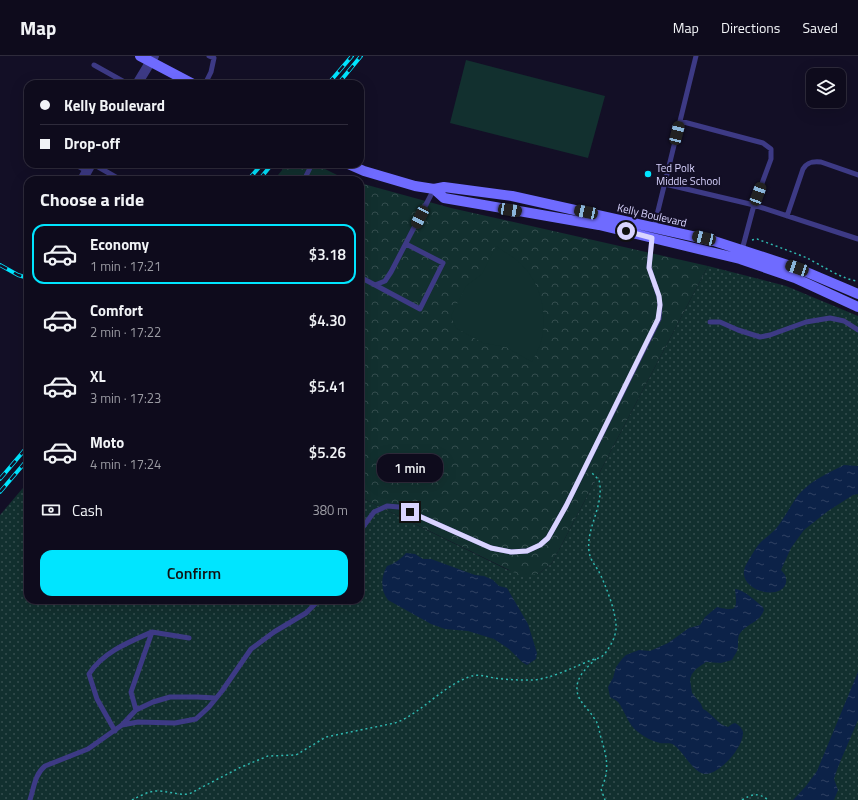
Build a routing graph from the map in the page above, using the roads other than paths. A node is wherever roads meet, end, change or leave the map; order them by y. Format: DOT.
graph roads {
  1 [pos="140,56"];
  2 [pos="696,56"];
  3 [pos="213,57"];
  4 [pos="152,59"];
  5 [pos="94,65"];
  6 [pos="121,80"];
  7 [pos="139,80"];
  8 [pos="186,80"];
  9 [pos="206,80"];
  10 [pos="680,121"];
  11 [pos="357,168"];
  12 [pos="88,170"];
  13 [pos="858,175"];
  14 [pos="107,176"];
  15 [pos="665,184"];
  16 [pos="434,190"];
  17 [pos="754,205"];
  18 [pos="787,216"];
  19 [pos="654,227"];
  20 [pos="652,238"];
  21 [pos="858,240"];
  22 [pos="406,244"];
  23 [pos="742,250"];
  24 [pos="364,279"];
  25 [pos="375,284"];
  26 [pos="858,294"];
  27 [pos="858,306"];
  28 [pos="710,322"];
  29 [pos="858,330"];
  30 [pos="364,526"];
  31 [pos="315,604"];
  32 [pos="152,632"];
  33 [pos="188,638"];
  34 [pos="216,698"];
  35 [pos="136,710"];
  36 [pos="122,725"];
  37 [pos="115,731"];
  38 [pos="30,800"];
  1 -- 4 [label="street"];
  2 -- 10 [label="lane"];
  3 -- 9 [label="lane"];
  4 -- 7 [label="street"];
  4 -- 8 [label="street"];
  5 -- 6 [label="lane"];
  10 -- 15 [label="lane"];
  10 -- 17 [label="lane"];
  11 -- 16 [label="street, Kelly Boulevard"];
  12 -- 14 [label="lane"];
  13 -- 18 [label="lane"];
  15 -- 17 [label="lane"];
  15 -- 19 [label="lane"];
  16 -- 19 [label="street, Kelly Boulevard"];
  16 -- 20 [label="street, Kelly Boulevard"];
  16 -- 22 [label="lane"];
  17 -- 18 [label="lane"];
  17 -- 23 [label="lane"];
  18 -- 21 [label="lane"];
  19 -- 20 [label="street"];
  19 -- 23 [label="street, Kelly Boulevard"];
  20 -- 27 [label="street, Kelly Boulevard"];
  20 -- 30 [label="lane"];
  22 -- 25 [label="lane"];
  22 -- 25 [label="lane"];
  23 -- 26 [label="street, Kelly Boulevard"];
  24 -- 25 [label="lane"];
  28 -- 29 [label="lane"];
  31 -- 34 [label="lane"];
  32 -- 33 [label="lane"];
  32 -- 35 [label="lane"];
  32 -- 37 [label="lane"];
  34 -- 35 [label="lane"];
  34 -- 36 [label="lane"];
  35 -- 36 [label="lane"];
  36 -- 37 [label="lane"];
  37 -- 38 [label="lane"];
}
